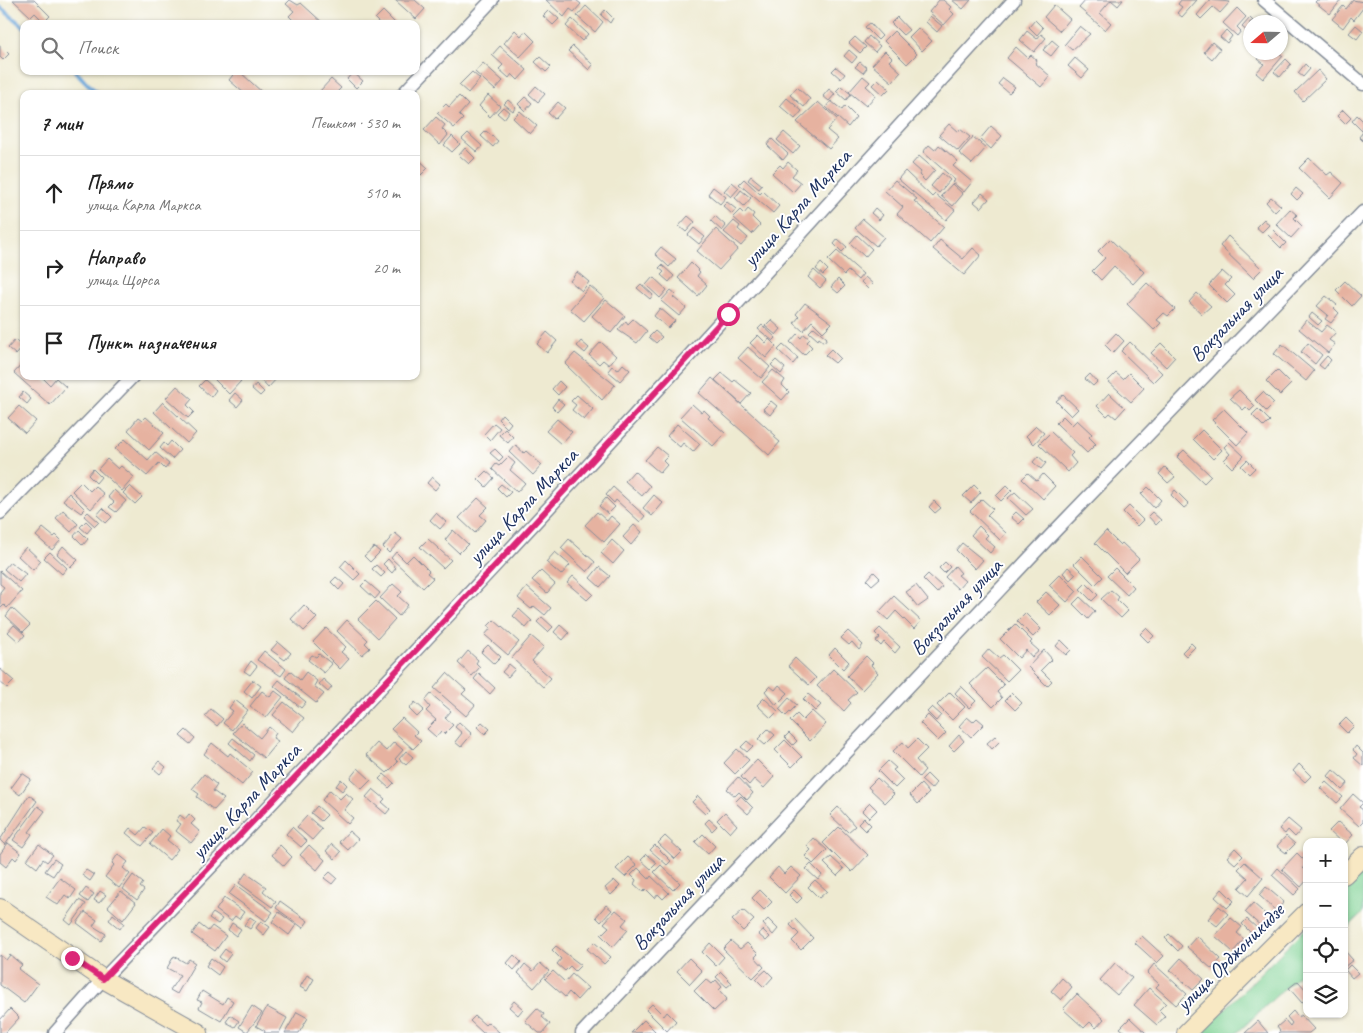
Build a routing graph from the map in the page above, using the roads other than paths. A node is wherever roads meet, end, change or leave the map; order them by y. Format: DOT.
graph roads {
  1 [pos="491,0"];
  2 [pos="1014,0"];
  3 [pos="1264,0"];
  4 [pos="420,75"];
  5 [pos="420,75"];
  6 [pos="1363,84"];
  7 [pos="406,90"];
  8 [pos="1363,212"];
  9 [pos="128,380"];
  10 [pos="0,513"];
  11 [pos="1363,856"];
  12 [pos="1348,871"];
  13 [pos="0,908"];
  14 [pos="1303,916"];
  15 [pos="103,979"];
  16 [pos="55,1033"];
  17 [pos="199,1033"];
  18 [pos="582,1033"];
  19 [pos="1186,1033"];
  1 -- 4 [label="street"];
  2 -- 15 [label="street, улица Карла Маркса"];
  3 -- 6 [label="street"];
  5 -- 7 [label="street"];
  8 -- 18 [label="street, Вокзальная улица"];
  9 -- 10 [label="street"];
  11 -- 12 [label="main road"];
  13 -- 15 [label="main road"];
  14 -- 19 [label="main road, улица Орджоникидзе"];
  15 -- 16 [label="street, улица Карла Маркса"];
  15 -- 17 [label="main road"];
}
